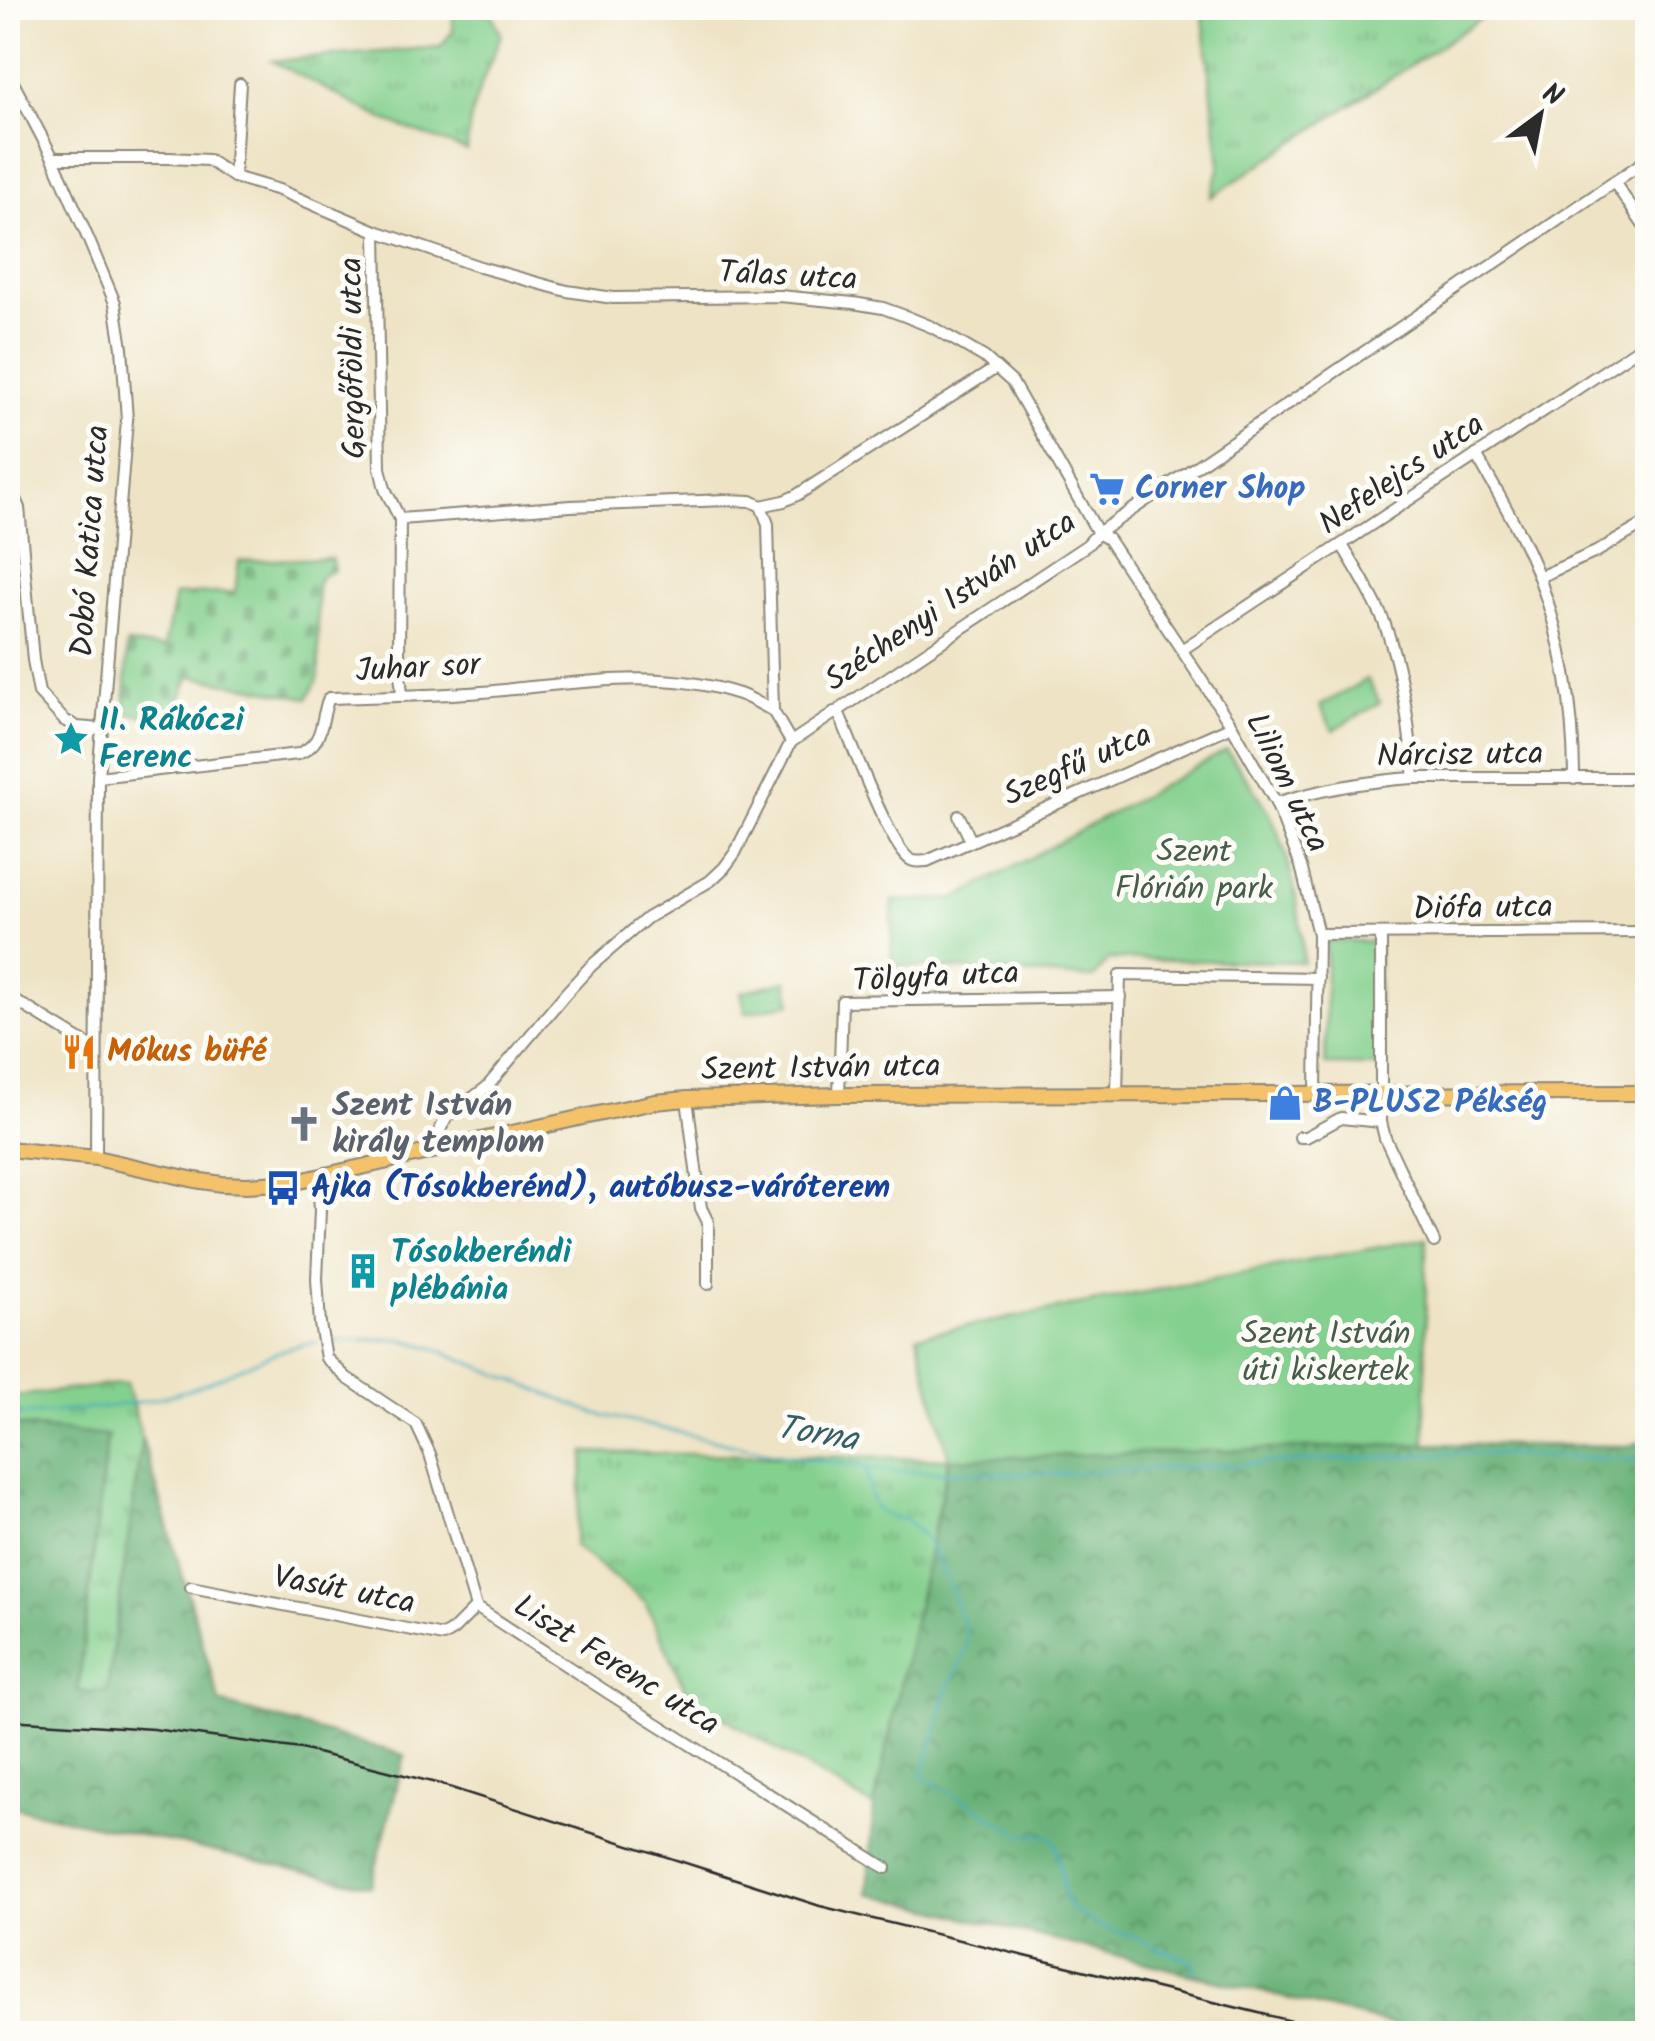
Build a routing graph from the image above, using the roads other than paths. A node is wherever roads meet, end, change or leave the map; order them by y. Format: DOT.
graph roads {
  1 [pos="8,73"];
  2 [pos="240,84"];
  3 [pos="53,158"];
  4 [pos="1648,160"];
  5 [pos="234,177"];
  6 [pos="1614,182"];
  7 [pos="376,231"];
  8 [pos="1648,232"];
  9 [pos="1648,342"];
  10 [pos="996,368"];
  11 [pos="1476,455"];
  12 [pos="8,492"];
  13 [pos="761,506"];
  14 [pos="400,519"];
  15 [pos="1648,522"];
  16 [pos="1098,532"];
  17 [pos="1342,545"];
  18 [pos="1539,578"];
  19 [pos="1183,649"];
  20 [pos="402,696"];
  21 [pos="774,711"];
  22 [pos="834,712"];
  23 [pos="1232,726"];
  24 [pos="102,729"];
  25 [pos="791,742"];
  26 [pos="98,777"];
  27 [pos="1414,778"];
  28 [pos="1648,778"];
  29 [pos="1574,779"];
  30 [pos="1276,803"];
  31 [pos="958,816"];
  32 [pos="970,841"];
  33 [pos="1648,932"];
  34 [pos="1318,934"];
  35 [pos="1382,935"];
  36 [pos="1318,978"];
  37 [pos="1120,997"];
  38 [pos="8,998"];
  39 [pos="96,1050"];
  40 [pos="1381,1093"];
  41 [pos="1648,1093"];
  42 [pos="1116,1094"];
  43 [pos="1316,1094"];
  44 [pos="840,1095"];
  45 [pos="687,1099"];
  46 [pos="1382,1122"];
  47 [pos="1300,1137"];
  48 [pos="8,1149"];
  49 [pos="436,1150"];
  50 [pos="96,1158"];
  51 [pos="318,1176"];
  52 [pos="1434,1242"];
  53 [pos="708,1284"];
  54 [pos="192,1588"];
  55 [pos="476,1607"];
  56 [pos="886,1868"];
  1 -- 3 [label="street, Dobó Katica utca"];
  2 -- 5 [label="street"];
  3 -- 5 [label="street, Gergőföldi utca"];
  3 -- 24 [label="street, Dobó Katica utca"];
  4 -- 6 [label="street, Széchenyi István utca"];
  5 -- 7 [label="street, Gergőföldi utca"];
  6 -- 8 [label="street"];
  6 -- 16 [label="street, Széchenyi István utca"];
  7 -- 10 [label="street, Tálas utca"];
  7 -- 14 [label="street, Gergőföldi utca"];
  9 -- 11 [label="street, Nefelejcs utca"];
  10 -- 13 [label="street"];
  10 -- 16 [label="street, Tálas utca"];
  11 -- 17 [label="street, Nefelejcs utca"];
  11 -- 18 [label="street"];
  12 -- 24 [label="street"];
  13 -- 14 [label="street"];
  13 -- 21 [label="street"];
  14 -- 20 [label="street, Gergőföldi utca"];
  15 -- 18 [label="street"];
  16 -- 19 [label="street, Liliom utca"];
  16 -- 22 [label="street, Széchenyi István utca"];
  17 -- 19 [label="street, Nefelejcs utca"];
  17 -- 27 [label="street"];
  18 -- 29 [label="street"];
  19 -- 23 [label="street, Liliom utca"];
  20 -- 21 [label="street, Juhar sor"];
  20 -- 26 [label="street, Juhar sor"];
  21 -- 25 [label="street"];
  22 -- 25 [label="street, Széchenyi István utca"];
  22 -- 32 [label="street, Szegfű utca"];
  23 -- 30 [label="street, Liliom utca"];
  23 -- 32 [label="street, Szegfű utca"];
  24 -- 26 [label="street, Dobó Katica utca"];
  25 -- 49 [label="street, Széchenyi István utca"];
  26 -- 39 [label="street, Dobó Katica utca"];
  27 -- 29 [label="street, Nárcisz utca"];
  27 -- 30 [label="street, Nárcisz utca"];
  28 -- 29 [label="street, Nárcisz utca"];
  30 -- 34 [label="street, Liliom utca"];
  31 -- 32 [label="street"];
  33 -- 35 [label="street, Diófa utca"];
  34 -- 35 [label="street, Diófa utca"];
  34 -- 36 [label="street, Liliom utca"];
  35 -- 40 [label="street"];
  36 -- 37 [label="street"];
  36 -- 43 [label="street, Liliom utca"];
  37 -- 42 [label="street"];
  37 -- 44 [label="street, Tölgyfa utca"];
  38 -- 39 [label="street"];
  39 -- 50 [label="street, Dobó Katica utca"];
  40 -- 41 [label="main road, Szent István utca"];
  40 -- 43 [label="main road, Szent István utca"];
  40 -- 46 [label="street"];
  42 -- 43 [label="main road, Szent István utca"];
  42 -- 44 [label="main road, Szent István utca"];
  44 -- 45 [label="main road, Szent István utca"];
  45 -- 49 [label="main road, Szent István utca"];
  45 -- 53 [label="street"];
  46 -- 47 [label="street"];
  46 -- 52 [label="street"];
  48 -- 50 [label="main road, Szent István utca"];
  49 -- 51 [label="main road, Szent István utca"];
  50 -- 51 [label="main road, Szent István utca"];
  51 -- 55 [label="street, Liszt Ferenc utca"];
  54 -- 55 [label="street, Vasút utca"];
  55 -- 56 [label="street, Liszt Ferenc utca"];
}
